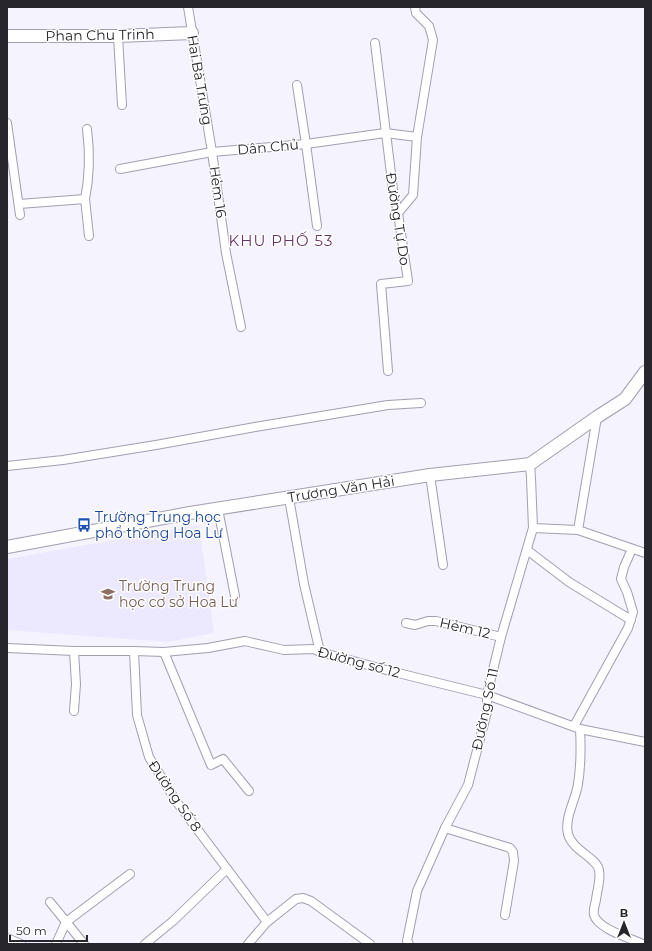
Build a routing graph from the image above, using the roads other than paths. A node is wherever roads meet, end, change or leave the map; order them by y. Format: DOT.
graph roads {
  1 [pos="188,7"];
  2 [pos="415,7"];
  3 [pos="192,33"];
  4 [pos="7,36"];
  5 [pos="118,36"];
  6 [pos="375,43"];
  7 [pos="297,86"];
  8 [pos="122,105"];
  9 [pos="7,123"];
  10 [pos="87,129"];
  11 [pos="385,133"];
  12 [pos="417,137"];
  13 [pos="306,144"];
  14 [pos="212,152"];
  15 [pos="120,169"];
  16 [pos="85,199"];
  17 [pos="18,204"];
  18 [pos="398,213"];
  19 [pos="20,215"];
  20 [pos="317,226"];
  21 [pos="89,236"];
  22 [pos="241,327"];
  23 [pos="388,371"];
  24 [pos="645,372"];
  25 [pos="421,403"];
  26 [pos="597,417"];
  27 [pos="530,464"];
  28 [pos="7,466"];
  29 [pos="430,476"];
  30 [pos="289,498"];
  31 [pos="218,509"];
  32 [pos="533,528"];
  33 [pos="578,530"];
  34 [pos="7,547"];
  35 [pos="632,549"];
  36 [pos="527,550"];
  37 [pos="645,553"];
  38 [pos="443,565"];
  39 [pos="235,596"];
  40 [pos="631,620"];
  41 [pos="406,623"];
  42 [pos="501,637"];
  43 [pos="7,648"];
  44 [pos="74,651"];
  45 [pos="134,651"];
  46 [pos="164,652"];
  47 [pos="320,652"];
  48 [pos="487,694"];
  49 [pos="74,711"];
  50 [pos="577,727"];
  51 [pos="645,742"];
  52 [pos="249,791"];
  53 [pos="445,828"];
  54 [pos="226,869"];
  55 [pos="130,874"];
  56 [pos="50,902"];
  57 [pos="505,915"];
  58 [pos="66,922"];
  59 [pos="267,922"];
  60 [pos="7,938"];
  61 [pos="627,941"];
  62 [pos="406,943"];
  63 [pos="21,944"];
  64 [pos="56,944"];
  65 [pos="84,944"];
  66 [pos="145,944"];
  67 [pos="248,944"];
  68 [pos="370,944"];
  69 [pos="643,944"];
  1 -- 3 [label="street, Hai Bà Trưng"];
  2 -- 12 [label="street"];
  3 -- 5 [label="street, Phan Chu Trinh"];
  3 -- 14 [label="street, Hai Bà Trưng"];
  4 -- 5 [label="street, Phan Chu Trinh"];
  5 -- 8 [label="street"];
  6 -- 11 [label="street, Đường Tự Do"];
  7 -- 13 [label="street"];
  9 -- 17 [label="street"];
  10 -- 16 [label="street"];
  11 -- 12 [label="street, Dân Chủ"];
  11 -- 13 [label="street, Dân Chủ"];
  11 -- 18 [label="street, Đường Tự Do"];
  12 -- 18 [label="street"];
  13 -- 14 [label="street, Dân Chủ"];
  13 -- 20 [label="street"];
  14 -- 15 [label="street, Dân Chủ"];
  14 -- 22 [label="street, Hẻm 16"];
  16 -- 17 [label="street"];
  16 -- 21 [label="street"];
  17 -- 19 [label="street"];
  18 -- 23 [label="street, Đường Tự Do"];
  24 -- 26 [label="street, Trương Văn Hải"];
  25 -- 28 [label="street"];
  26 -- 27 [label="street, Trương Văn Hải"];
  26 -- 33 [label="street"];
  27 -- 29 [label="street, Trương Văn Hải"];
  27 -- 32 [label="street, Đường Số 11"];
  29 -- 30 [label="street, Trương Văn Hải"];
  29 -- 38 [label="street"];
  30 -- 31 [label="street, Trương Văn Hải"];
  30 -- 47 [label="street"];
  31 -- 34 [label="street, Trương Văn Hải"];
  31 -- 39 [label="street"];
  32 -- 33 [label="street"];
  32 -- 36 [label="street, Đường Số 11"];
  33 -- 35 [label="street"];
  35 -- 37 [label="street"];
  35 -- 40 [label="street"];
  36 -- 40 [label="street"];
  36 -- 42 [label="street, Đường Số 11"];
  40 -- 50 [label="street"];
  41 -- 42 [label="street, Hẻm 12"];
  42 -- 48 [label="street, Đường Số 11"];
  43 -- 44 [label="street, Đường số 12"];
  44 -- 45 [label="street, Đường số 12"];
  44 -- 49 [label="street"];
  45 -- 46 [label="street, Đường số 12"];
  45 -- 54 [label="street, Đường Số 8"];
  46 -- 47 [label="street, Đường số 12"];
  46 -- 52 [label="street"];
  47 -- 48 [label="street, Đường số 12"];
  48 -- 50 [label="street, Đường số 12"];
  48 -- 53 [label="street, Đường Số 11"];
  50 -- 51 [label="street, Đường số 12"];
  50 -- 61 [label="street"];
  53 -- 57 [label="street"];
  53 -- 62 [label="street, Đường Số 11"];
  54 -- 59 [label="street, Đường Số 8"];
  54 -- 66 [label="street"];
  55 -- 58 [label="street"];
  56 -- 58 [label="street"];
  58 -- 64 [label="street"];
  58 -- 65 [label="street"];
  59 -- 67 [label="street"];
  59 -- 68 [label="street"];
  60 -- 63 [label="street"];
  61 -- 69 [label="street"];
}
